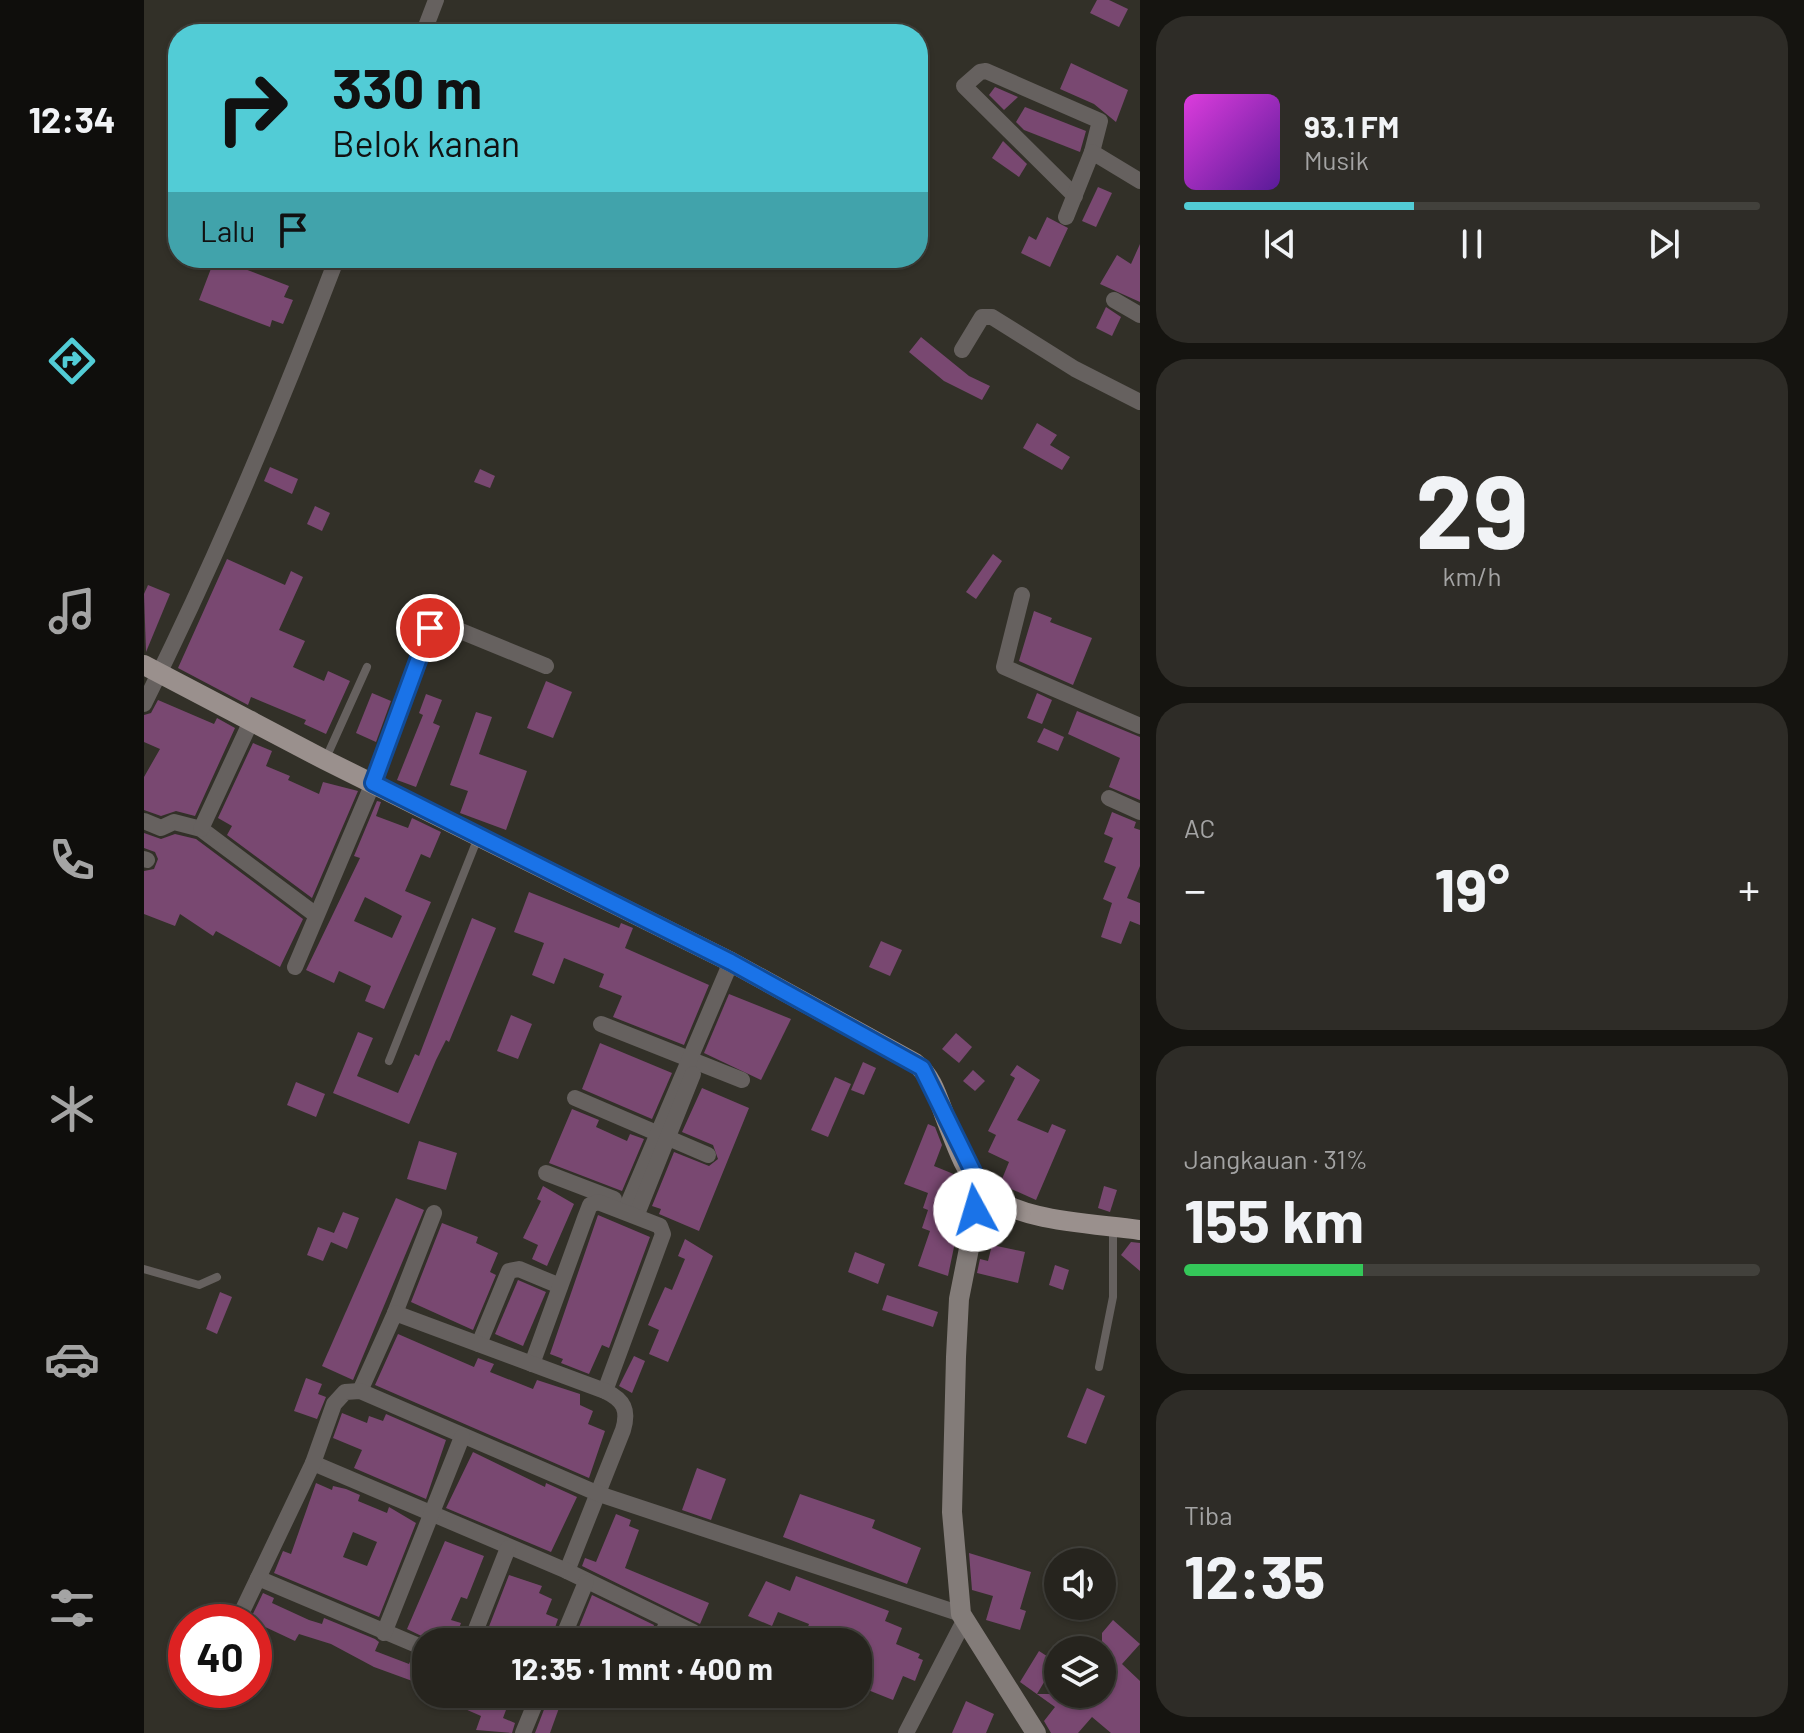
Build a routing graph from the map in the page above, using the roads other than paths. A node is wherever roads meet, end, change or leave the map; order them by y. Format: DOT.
graph roads {
  1 [pos="436,0"];
  2 [pos="427,24"];
  3 [pos="1092,152"];
  4 [pos="1140,181"];
  5 [pos="1075,196"];
  6 [pos="1066,217"];
  7 [pos="333,268"];
  8 [pos="1114,300"];
  9 [pos="1140,315"];
  10 [pos="962,350"];
  11 [pos="1140,402"];
  12 [pos="1022,595"];
  13 [pos="546,666"];
  14 [pos="367,667"];
  15 [pos="152,669"];
  16 [pos="144,704"];
  17 [pos="252,719"];
  18 [pos="1140,726"];
  19 [pos="325,760"];
  20 [pos="373,783"];
  21 [pos="1109,798"];
  22 [pos="1140,812"];
  23 [pos="144,821"];
  24 [pos="201,829"];
  25 [pos="479,834"];
  26 [pos="316,915"];
  27 [pos="736,964"];
  28 [pos="295,967"];
  29 [pos="601,1024"];
  30 [pos="693,1060"];
  31 [pos="389,1061"];
  32 [pos="742,1080"];
  33 [pos="575,1098"];
  34 [pos="662,1135"];
  35 [pos="708,1155"];
  36 [pos="546,1173"];
  37 [pos="981,1188"];
  38 [pos="633,1206"];
  39 [pos="434,1213"];
  40 [pos="664,1218"];
  41 [pos="1113,1228"];
  42 [pos="1140,1230"];
  43 [pos="144,1269"];
  44 [pos="217,1277"];
  45 [pos="560,1286"];
  46 [pos="395,1313"];
  47 [pos="479,1344"];
  48 [pos="532,1364"];
  49 [pos="1099,1367"];
  50 [pos="360,1391"];
  51 [pos="605,1391"];
  52 [pos="462,1437"];
  53 [pos="313,1463"];
  54 [pos="599,1494"];
  55 [pos="429,1514"];
  56 [pos="508,1548"];
  57 [pos="567,1571"];
  58 [pos="258,1578"];
  59 [pos="586,1582"];
  60 [pos="246,1604"];
  61 [pos="962,1618"];
  62 [pos="668,1621"];
  63 [pos="477,1628"];
  64 [pos="567,1628"];
  65 [pos="665,1628"];
  66 [pos="684,1628"];
  67 [pos="384,1633"];
  68 [pos="412,1644"];
  69 [pos="533,1708"];
  70 [pos="523,1733"];
  71 [pos="906,1733"];
  72 [pos="1036,1733"];
  1 -- 2 [label="street"];
  3 -- 4 [label="street"];
  3 -- 5 [label="street"];
  3 -- 5 [label="street"];
  5 -- 6 [label="street"];
  7 -- 15 [label="street"];
  8 -- 9 [label="street"];
  10 -- 11 [label="street"];
  12 -- 18 [label="street"];
  13 -- 20 [label="street"];
  14 -- 19 [label="lane"];
  15 -- 16 [label="street"];
  15 -- 17 [label="main road"];
  17 -- 19 [label="main road"];
  17 -- 24 [label="street"];
  19 -- 20 [label="main road"];
  20 -- 25 [label="main road"];
  20 -- 26 [label="street"];
  21 -- 22 [label="street"];
  23 -- 24 [label="street"];
  24 -- 26 [label="street"];
  25 -- 27 [label="main road"];
  25 -- 31 [label="lane"];
  26 -- 28 [label="street"];
  27 -- 30 [label="street"];
  27 -- 37 [label="main road"];
  29 -- 30 [label="street"];
  30 -- 32 [label="street"];
  30 -- 34 [label="street"];
  33 -- 34 [label="street"];
  34 -- 35 [label="street"];
  34 -- 38 [label="street"];
  36 -- 38 [label="street"];
  37 -- 41 [label="main road"];
  37 -- 61 [label="street"];
  38 -- 40 [label="street"];
  39 -- 46 [label="street"];
  41 -- 42 [label="main road"];
  41 -- 49 [label="lane"];
  43 -- 44 [label="lane"];
  45 -- 47 [label="street"];
  45 -- 48 [label="street"];
  45 -- 51 [label="street"];
  46 -- 47 [label="street"];
  46 -- 50 [label="street"];
  47 -- 48 [label="street"];
  48 -- 51 [label="street"];
  50 -- 52 [label="street"];
  50 -- 53 [label="street"];
  51 -- 54 [label="street"];
  52 -- 54 [label="street"];
  52 -- 55 [label="street"];
  53 -- 55 [label="street"];
  53 -- 58 [label="street"];
  54 -- 57 [label="street"];
  54 -- 61 [label="street"];
  55 -- 56 [label="street"];
  55 -- 67 [label="street"];
  56 -- 57 [label="street"];
  56 -- 63 [label="street"];
  57 -- 59 [label="street"];
  58 -- 60 [label="street"];
  58 -- 67 [label="street"];
  59 -- 62 [label="street"];
  59 -- 64 [label="street"];
  61 -- 71 [label="street"];
  61 -- 72 [label="street"];
  62 -- 65 [label="street"];
  62 -- 66 [label="street"];
  67 -- 68 [label="street"];
  69 -- 70 [label="street"];
}
